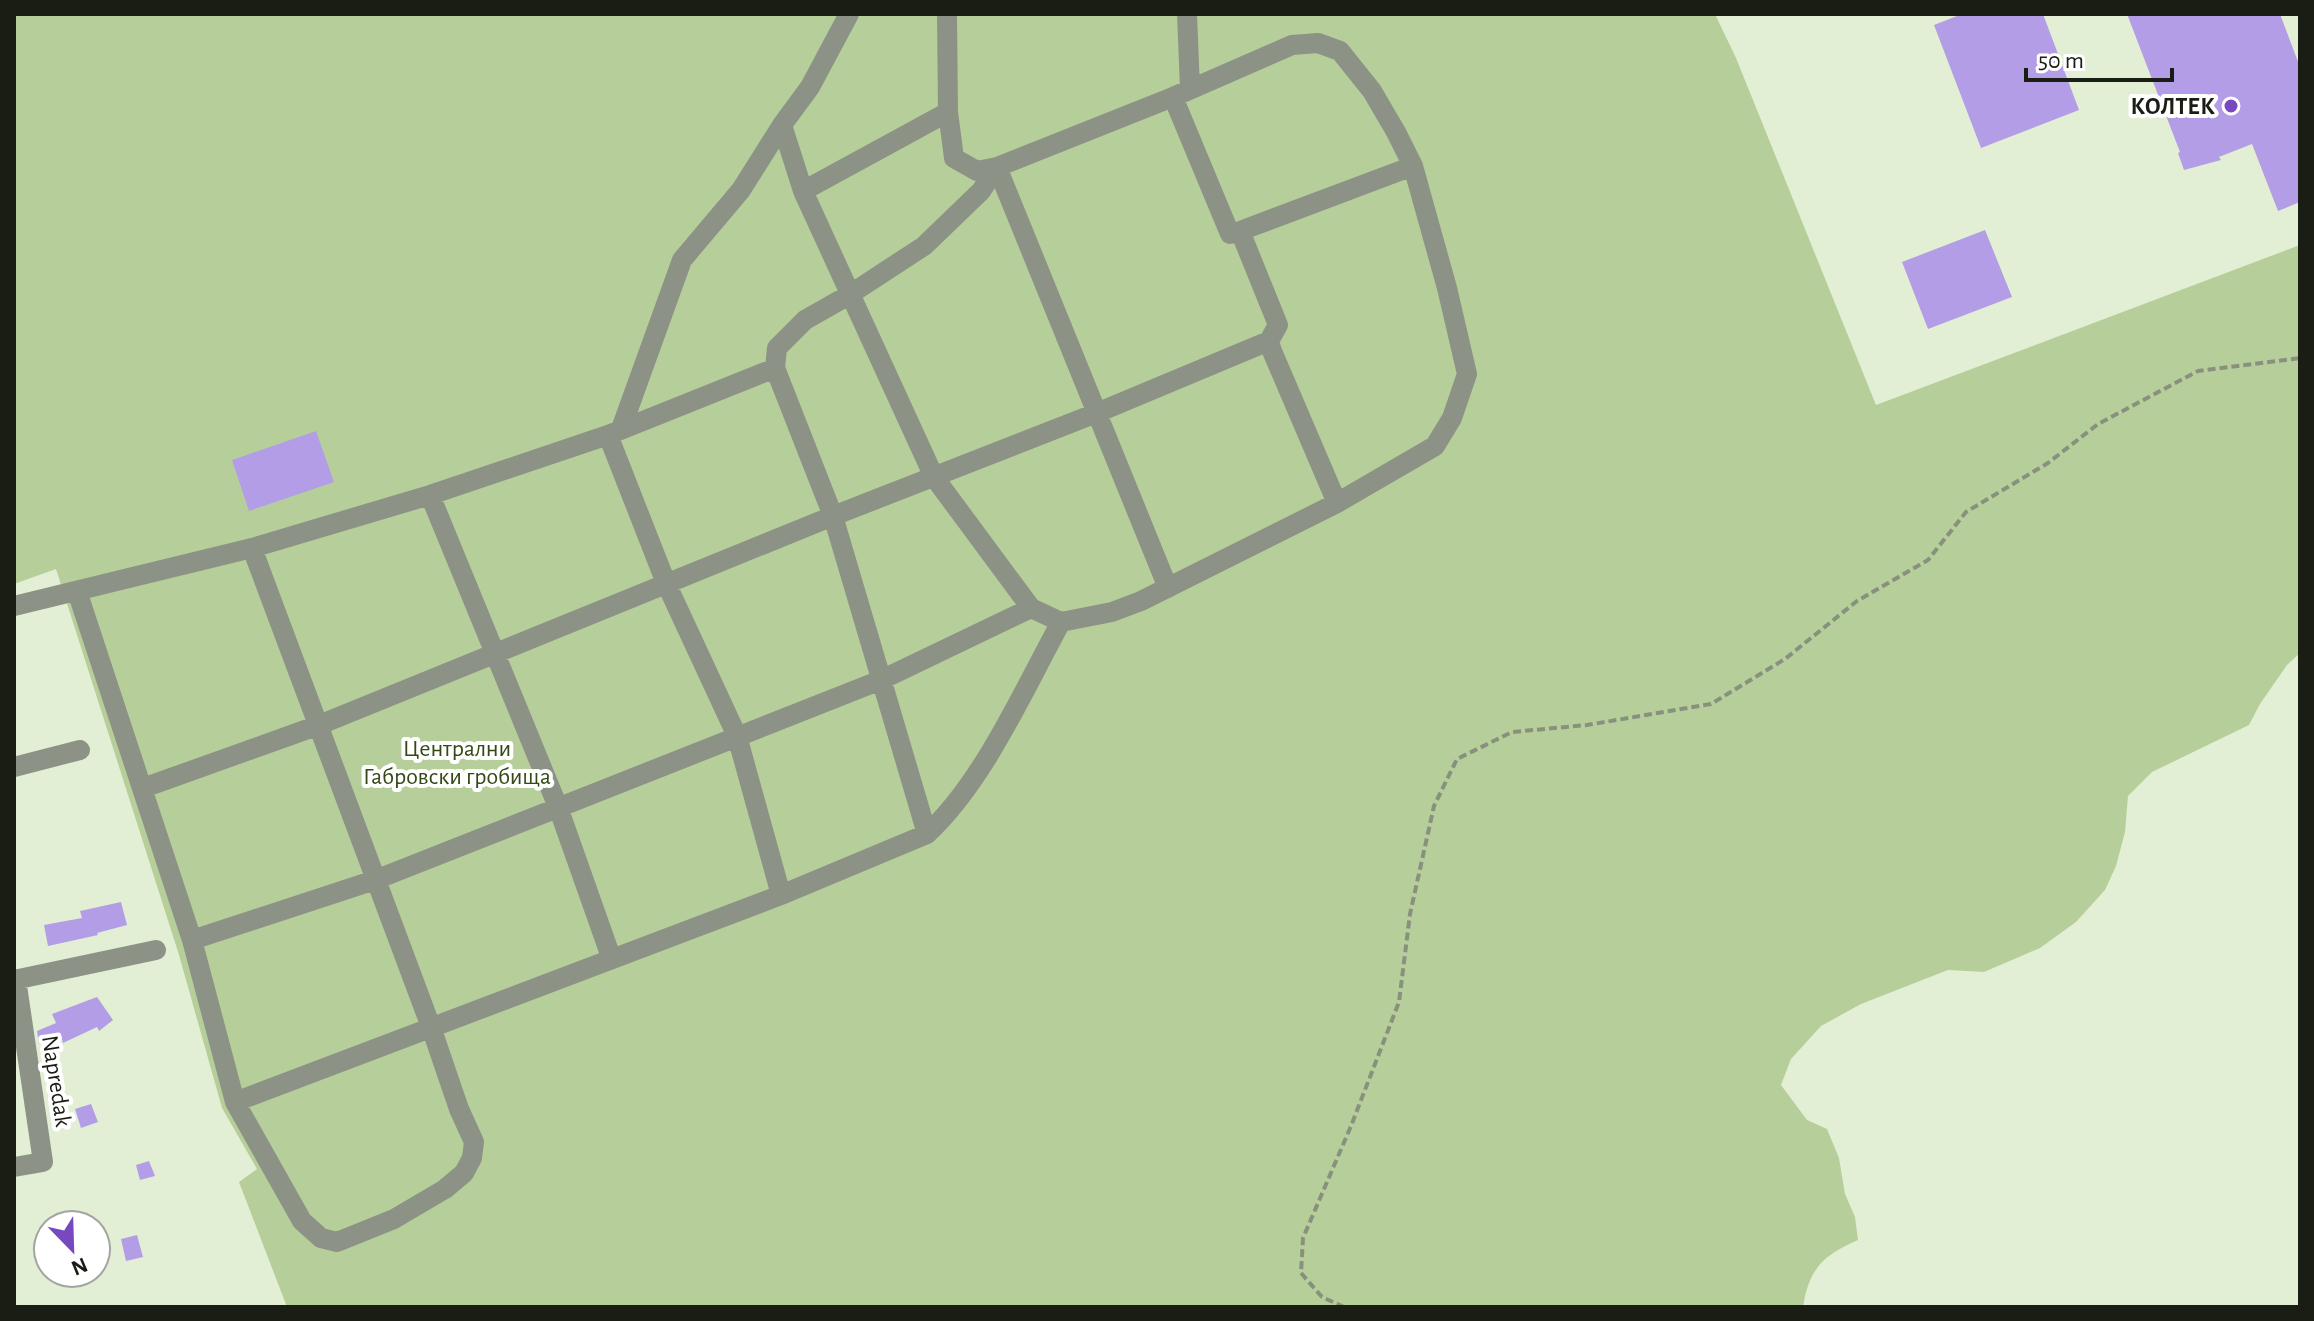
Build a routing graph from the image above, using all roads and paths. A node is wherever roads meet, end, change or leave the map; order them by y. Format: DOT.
graph roads {
  1 [pos="849,14"];
  2 [pos="947,14"];
  3 [pos="1187,14"];
  4 [pos="1181,93"];
  5 [pos="948,112"];
  6 [pos="782,125"];
  7 [pos="1413,166"];
  8 [pos="997,167"];
  9 [pos="803,191"];
  10 [pos="1240,231"];
  11 [pos="849,295"];
  12 [pos="1269,341"];
  13 [pos="2300,358"];
  14 [pos="775,368"];
  15 [pos="1099,412"];
  16 [pos="615,432"];
  17 [pos="934,477"];
  18 [pos="430,495"];
  19 [pos="1337,503"];
  20 [pos="833,516"];
  21 [pos="252,548"];
  22 [pos="666,583"];
  23 [pos="1168,588"];
  24 [pos="77,591"];
  25 [pos="14,606"];
  26 [pos="1031,608"];
  27 [pos="1061,622"];
  28 [pos="494,654"];
  29 [pos="881,680"];
  30 [pos="319,725"];
  31 [pos="737,736"];
  32 [pos="80,750"];
  33 [pos="14,767"];
  34 [pos="143,788"];
  35 [pos="558,807"];
  36 [pos="927,834"];
  37 [pos="375,880"];
  38 [pos="781,895"];
  39 [pos="192,940"];
  40 [pos="156,950"];
  41 [pos="611,957"];
  42 [pos="15,979"];
  43 [pos="431,1027"];
  44 [pos="235,1102"];
  45 [pos="14,1167"];
  46 [pos="1344,1307"];
  1 -- 6 [label="lane"];
  2 -- 5 [label="lane"];
  3 -- 4 [label="lane"];
  4 -- 7 [label="lane"];
  4 -- 8 [label="lane"];
  4 -- 10 [label="lane"];
  5 -- 8 [label="lane"];
  5 -- 9 [label="lane"];
  6 -- 9 [label="lane"];
  6 -- 16 [label="lane"];
  7 -- 10 [label="lane"];
  7 -- 19 [label="lane"];
  8 -- 11 [label="lane"];
  8 -- 15 [label="lane"];
  9 -- 11 [label="lane"];
  10 -- 12 [label="lane"];
  11 -- 14 [label="lane"];
  11 -- 17 [label="lane"];
  12 -- 15 [label="lane"];
  12 -- 19 [label="lane"];
  13 -- 46 [label="path"];
  14 -- 16 [label="lane"];
  14 -- 20 [label="lane"];
  15 -- 17 [label="lane"];
  15 -- 23 [label="lane"];
  16 -- 18 [label="lane"];
  16 -- 22 [label="lane"];
  17 -- 20 [label="lane"];
  17 -- 26 [label="lane"];
  18 -- 21 [label="lane"];
  18 -- 28 [label="lane"];
  19 -- 23 [label="lane"];
  20 -- 22 [label="lane"];
  20 -- 29 [label="lane"];
  21 -- 24 [label="lane"];
  21 -- 30 [label="lane"];
  22 -- 28 [label="lane"];
  22 -- 31 [label="lane"];
  23 -- 27 [label="lane"];
  24 -- 25 [label="lane"];
  24 -- 34 [label="lane"];
  26 -- 27 [label="lane"];
  26 -- 29 [label="lane"];
  27 -- 36 [label="lane"];
  28 -- 30 [label="lane"];
  28 -- 35 [label="lane"];
  29 -- 31 [label="lane"];
  29 -- 36 [label="lane"];
  30 -- 34 [label="lane"];
  30 -- 37 [label="lane"];
  31 -- 35 [label="lane"];
  31 -- 38 [label="lane"];
  32 -- 33 [label="lane"];
  34 -- 39 [label="lane"];
  35 -- 37 [label="lane"];
  35 -- 41 [label="lane"];
  36 -- 38 [label="lane"];
  37 -- 39 [label="lane"];
  37 -- 43 [label="lane"];
  38 -- 41 [label="lane"];
  39 -- 44 [label="lane"];
  40 -- 42 [label="lane, Napredak"];
  41 -- 43 [label="lane"];
  42 -- 45 [label="lane, Napredak"];
  43 -- 44 [label="lane"];
  43 -- 44 [label="lane"];
}
